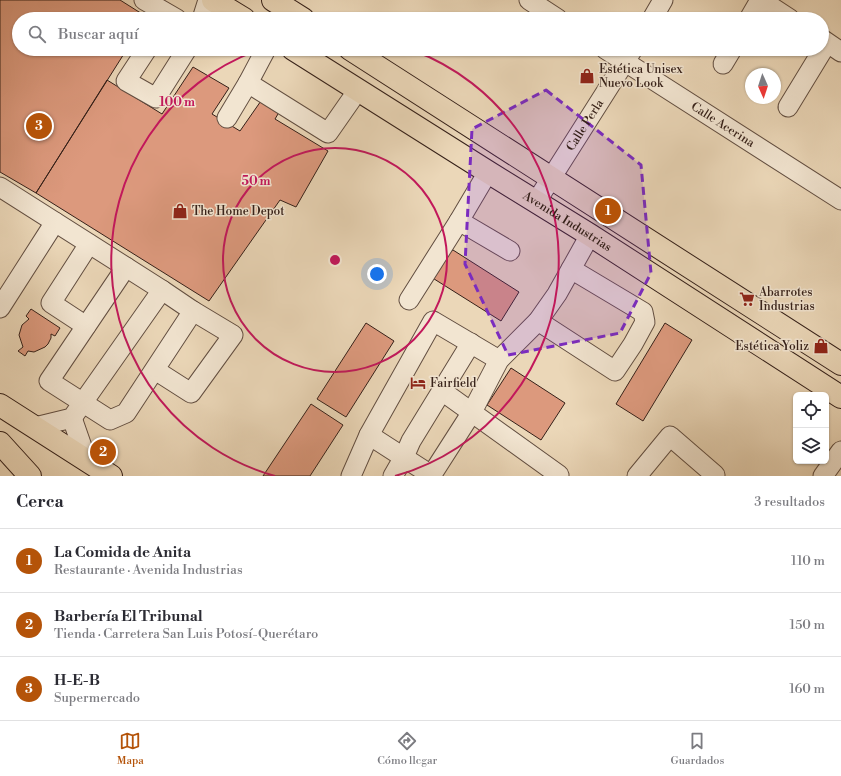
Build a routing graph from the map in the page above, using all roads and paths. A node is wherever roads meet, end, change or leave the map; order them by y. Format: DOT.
graph roads {
  1 [pos="144,0"];
  2 [pos="208,0"];
  3 [pos="214,0"];
  4 [pos="273,0"];
  5 [pos="529,0"];
  6 [pos="664,0"];
  7 [pos="760,0"];
  8 [pos="162,12"];
  9 [pos="204,12"];
  10 [pos="233,12"];
  11 [pos="292,12"];
  12 [pos="547,12"];
  13 [pos="656,12"];
  14 [pos="753,12"];
  15 [pos="779,12"];
  16 [pos="142,56"];
  17 [pos="183,56"];
  18 [pos="262,56"];
  19 [pos="304,56"];
  20 [pos="361,56"];
  21 [pos="628,56"];
  22 [pos="630,56"];
  23 [pos="823,56"];
  24 [pos="248,83"];
  25 [pos="358,90"];
  26 [pos="788,107"];
  27 [pos="227,118"];
  28 [pos="488,172"];
  29 [pos="551,178"];
  30 [pos="0,187"];
  31 [pos="841,200"];
  32 [pos="536,202"];
  33 [pos="55,222"];
  34 [pos="459,222"];
  35 [pos="590,235"];
  36 [pos="89,244"];
  37 [pos="510,251"];
  38 [pos="126,268"];
  39 [pos="571,269"];
  40 [pos="162,290"];
  41 [pos="409,300"];
  42 [pos="0,308"];
  43 [pos="193,311"];
  44 [pos="538,322"];
  45 [pos="86,326"];
  46 [pos="472,343"];
  47 [pos="499,360"];
  48 [pos="841,364"];
  49 [pos="155,370"];
  50 [pos="442,391"];
  51 [pos="841,397"];
  52 [pos="0,405"];
  53 [pos="78,410"];
  54 [pos="472,412"];
  55 [pos="35,428"];
  56 [pos="369,436"];
  57 [pos="0,443"];
  58 [pos="841,451"];
  59 [pos="404,457"];
  60 [pos="87,461"];
  61 [pos="559,475"];
  62 [pos="715,475"];
  63 [pos="30,476"];
  64 [pos="111,476"];
  65 [pos="351,476"];
  66 [pos="393,476"];
  67 [pos="431,476"];
  68 [pos="637,476"];
  69 [pos="823,476"];
  1 -- 8 [label="street"];
  2 -- 9 [label="street"];
  3 -- 10 [label="main road"];
  4 -- 11 [label="main road"];
  5 -- 12 [label="street"];
  6 -- 13 [label="street"];
  7 -- 14 [label="street"];
  7 -- 15 [label="street"];
  16 -- 17 [label="street"];
  18 -- 24 [label="street"];
  19 -- 25 [label="main road, Avenida Industrias"];
  20 -- 29 [label="main road"];
  21 -- 29 [label="street, Calle Perla"];
  22 -- 31 [label="street, Calle Acerina"];
  23 -- 26 [label="street"];
  24 -- 25 [label="street"];
  24 -- 27 [label="street"];
  25 -- 28 [label="main road, Avenida Industrias"];
  28 -- 32 [label="main road, Avenida Industrias"];
  28 -- 34 [label="street"];
  29 -- 32 [label="street, Calle Perla"];
  29 -- 48 [label="main road"];
  30 -- 33 [label="street"];
  32 -- 35 [label="main road, Avenida Industrias"];
  33 -- 36 [label="street"];
  33 -- 42 [label="street"];
  34 -- 37 [label="street"];
  34 -- 41 [label="street"];
  35 -- 39 [label="street"];
  35 -- 51 [label="main road, Avenida Industrias"];
  36 -- 38 [label="street"];
  36 -- 45 [label="street"];
  38 -- 40 [label="street"];
  38 -- 45 [label="street"];
  39 -- 44 [label="street"];
  39 -- 44 [label="street"];
  40 -- 43 [label="street"];
  40 -- 53 [label="street"];
  43 -- 49 [label="street"];
  43 -- 49 [label="street"];
  44 -- 47 [label="street"];
  45 -- 53 [label="street"];
  46 -- 47 [label="street"];
  46 -- 50 [label="street"];
  46 -- 56 [label="street"];
  47 -- 54 [label="street"];
  49 -- 53 [label="street"];
  50 -- 54 [label="street"];
  50 -- 59 [label="street"];
  52 -- 55 [label="main road"];
  53 -- 55 [label="street"];
  53 -- 60 [label="street"];
  54 -- 61 [label="street"];
  54 -- 67 [label="street"];
  55 -- 60 [label="main road"];
  56 -- 59 [label="street"];
  56 -- 65 [label="street"];
  57 -- 63 [label="main road"];
  58 -- 69 [label="street"];
  59 -- 66 [label="street"];
  59 -- 67 [label="street"];
  60 -- 64 [label="main road"];
  62 -- 68 [label="street"];
}
